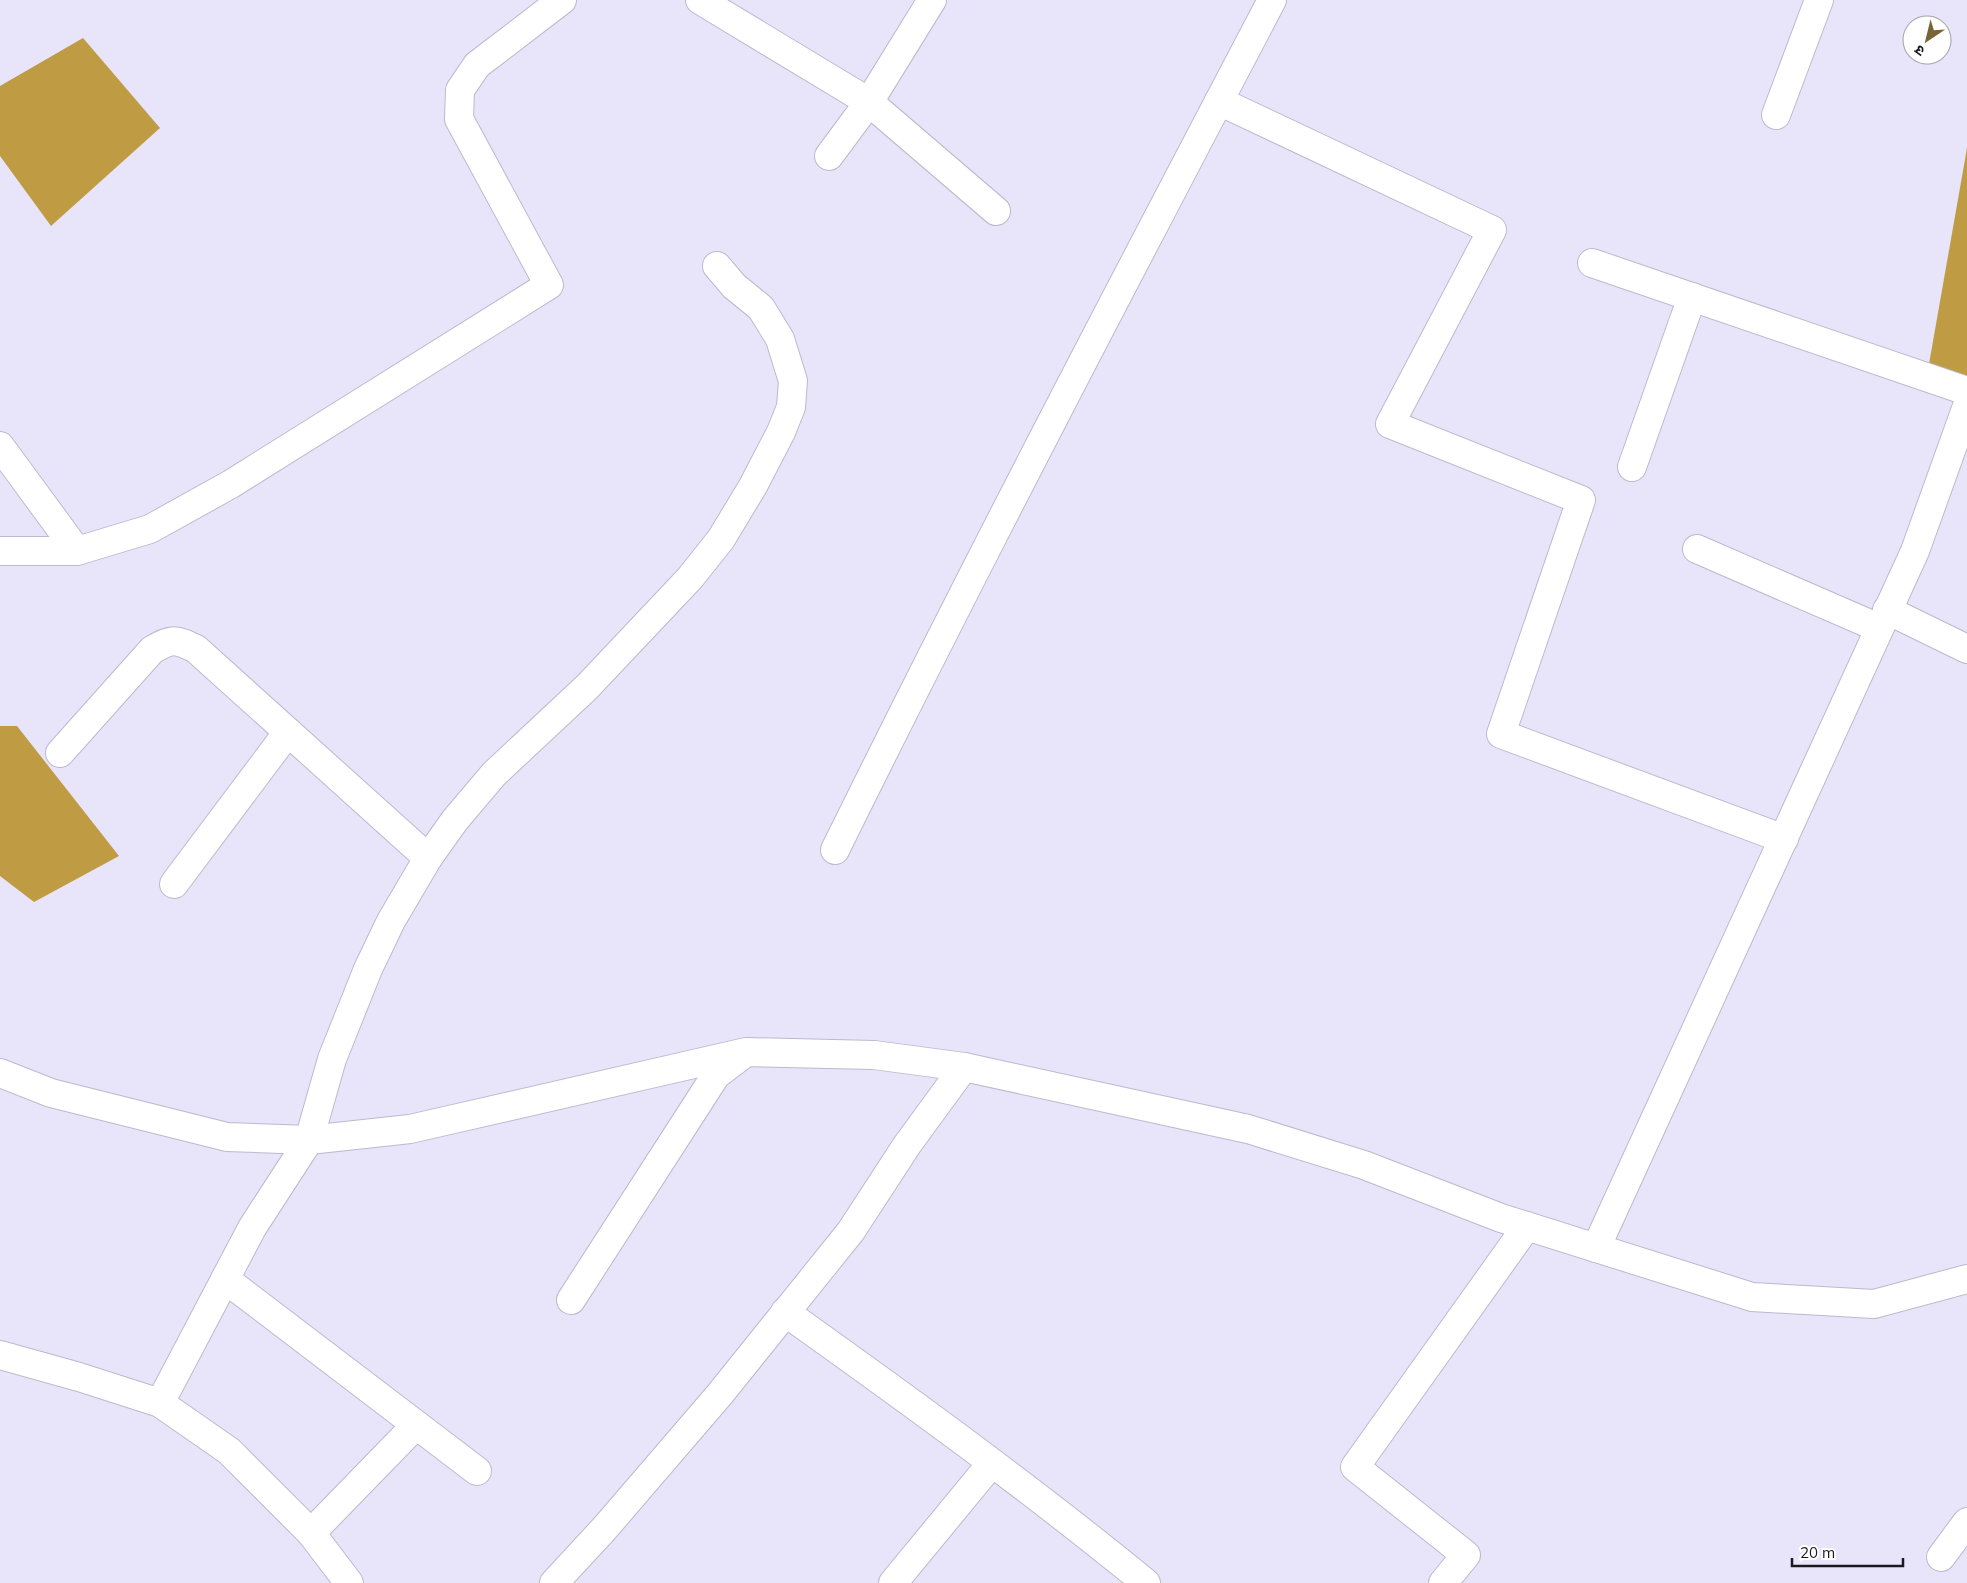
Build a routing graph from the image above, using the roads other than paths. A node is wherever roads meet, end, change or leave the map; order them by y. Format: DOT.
graph roads {
  1 [pos="562,0"];
  2 [pos="700,0"];
  3 [pos="932,0"];
  4 [pos="1272,0"];
  5 [pos="1818,0"];
  6 [pos="1219,101"];
  7 [pos="869,102"];
  8 [pos="1776,115"];
  9 [pos="829,156"];
  10 [pos="996,211"];
  11 [pos="1592,263"];
  12 [pos="717,266"];
  13 [pos="1692,297"];
  14 [pos="1967,392"];
  15 [pos="1967,406"];
  16 [pos="0,446"];
  17 [pos="1632,466"];
  18 [pos="1697,549"];
  19 [pos="0,551"];
  20 [pos="77,551"];
  21 [pos="1883,619"];
  22 [pos="1967,649"];
  23 [pos="288,732"];
  24 [pos="60,753"];
  25 [pos="1784,839"];
  26 [pos="834,850"];
  27 [pos="428,858"];
  28 [pos="174,884"];
  29 [pos="746,1052"];
  30 [pos="964,1067"];
  31 [pos="0,1073"];
  32 [pos="309,1140"];
  33 [pos="1527,1226"];
  34 [pos="1596,1248"];
  35 [pos="225,1279"];
  36 [pos="1967,1280"];
  37 [pos="571,1300"];
  38 [pos="785,1312"];
  39 [pos="2,1361"];
  40 [pos="160,1403"];
  41 [pos="416,1425"];
  42 [pos="991,1464"];
  43 [pos="477,1471"];
  44 [pos="1967,1522"];
  45 [pos="311,1533"];
  46 [pos="1941,1557"];
  47 [pos="349,1583"];
  48 [pos="554,1583"];
  49 [pos="893,1583"];
  50 [pos="1146,1583"];
  51 [pos="1443,1583"];
  1 -- 20 [label="street"];
  2 -- 7 [label="street"];
  3 -- 7 [label="street"];
  4 -- 6 [label="street"];
  5 -- 8 [label="street"];
  6 -- 25 [label="street"];
  6 -- 26 [label="street"];
  7 -- 9 [label="street"];
  7 -- 10 [label="street"];
  11 -- 13 [label="street"];
  12 -- 27 [label="street"];
  13 -- 14 [label="street"];
  13 -- 17 [label="street"];
  15 -- 21 [label="street"];
  16 -- 20 [label="street"];
  18 -- 21 [label="street"];
  19 -- 20 [label="street"];
  21 -- 22 [label="street"];
  21 -- 25 [label="street"];
  23 -- 24 [label="street"];
  23 -- 27 [label="street"];
  23 -- 28 [label="street"];
  25 -- 34 [label="street"];
  27 -- 32 [label="street"];
  29 -- 30 [label="street"];
  29 -- 32 [label="street"];
  29 -- 37 [label="street"];
  30 -- 33 [label="street"];
  30 -- 38 [label="street"];
  31 -- 32 [label="street"];
  32 -- 35 [label="street"];
  33 -- 34 [label="street"];
  33 -- 51 [label="street"];
  34 -- 36 [label="street"];
  35 -- 40 [label="street"];
  35 -- 41 [label="street"];
  38 -- 42 [label="street"];
  38 -- 48 [label="street"];
  39 -- 40 [label="street"];
  40 -- 45 [label="street"];
  41 -- 43 [label="street"];
  41 -- 45 [label="street"];
  42 -- 49 [label="street"];
  42 -- 50 [label="street"];
  44 -- 46 [label="street"];
  45 -- 47 [label="street"];
}
